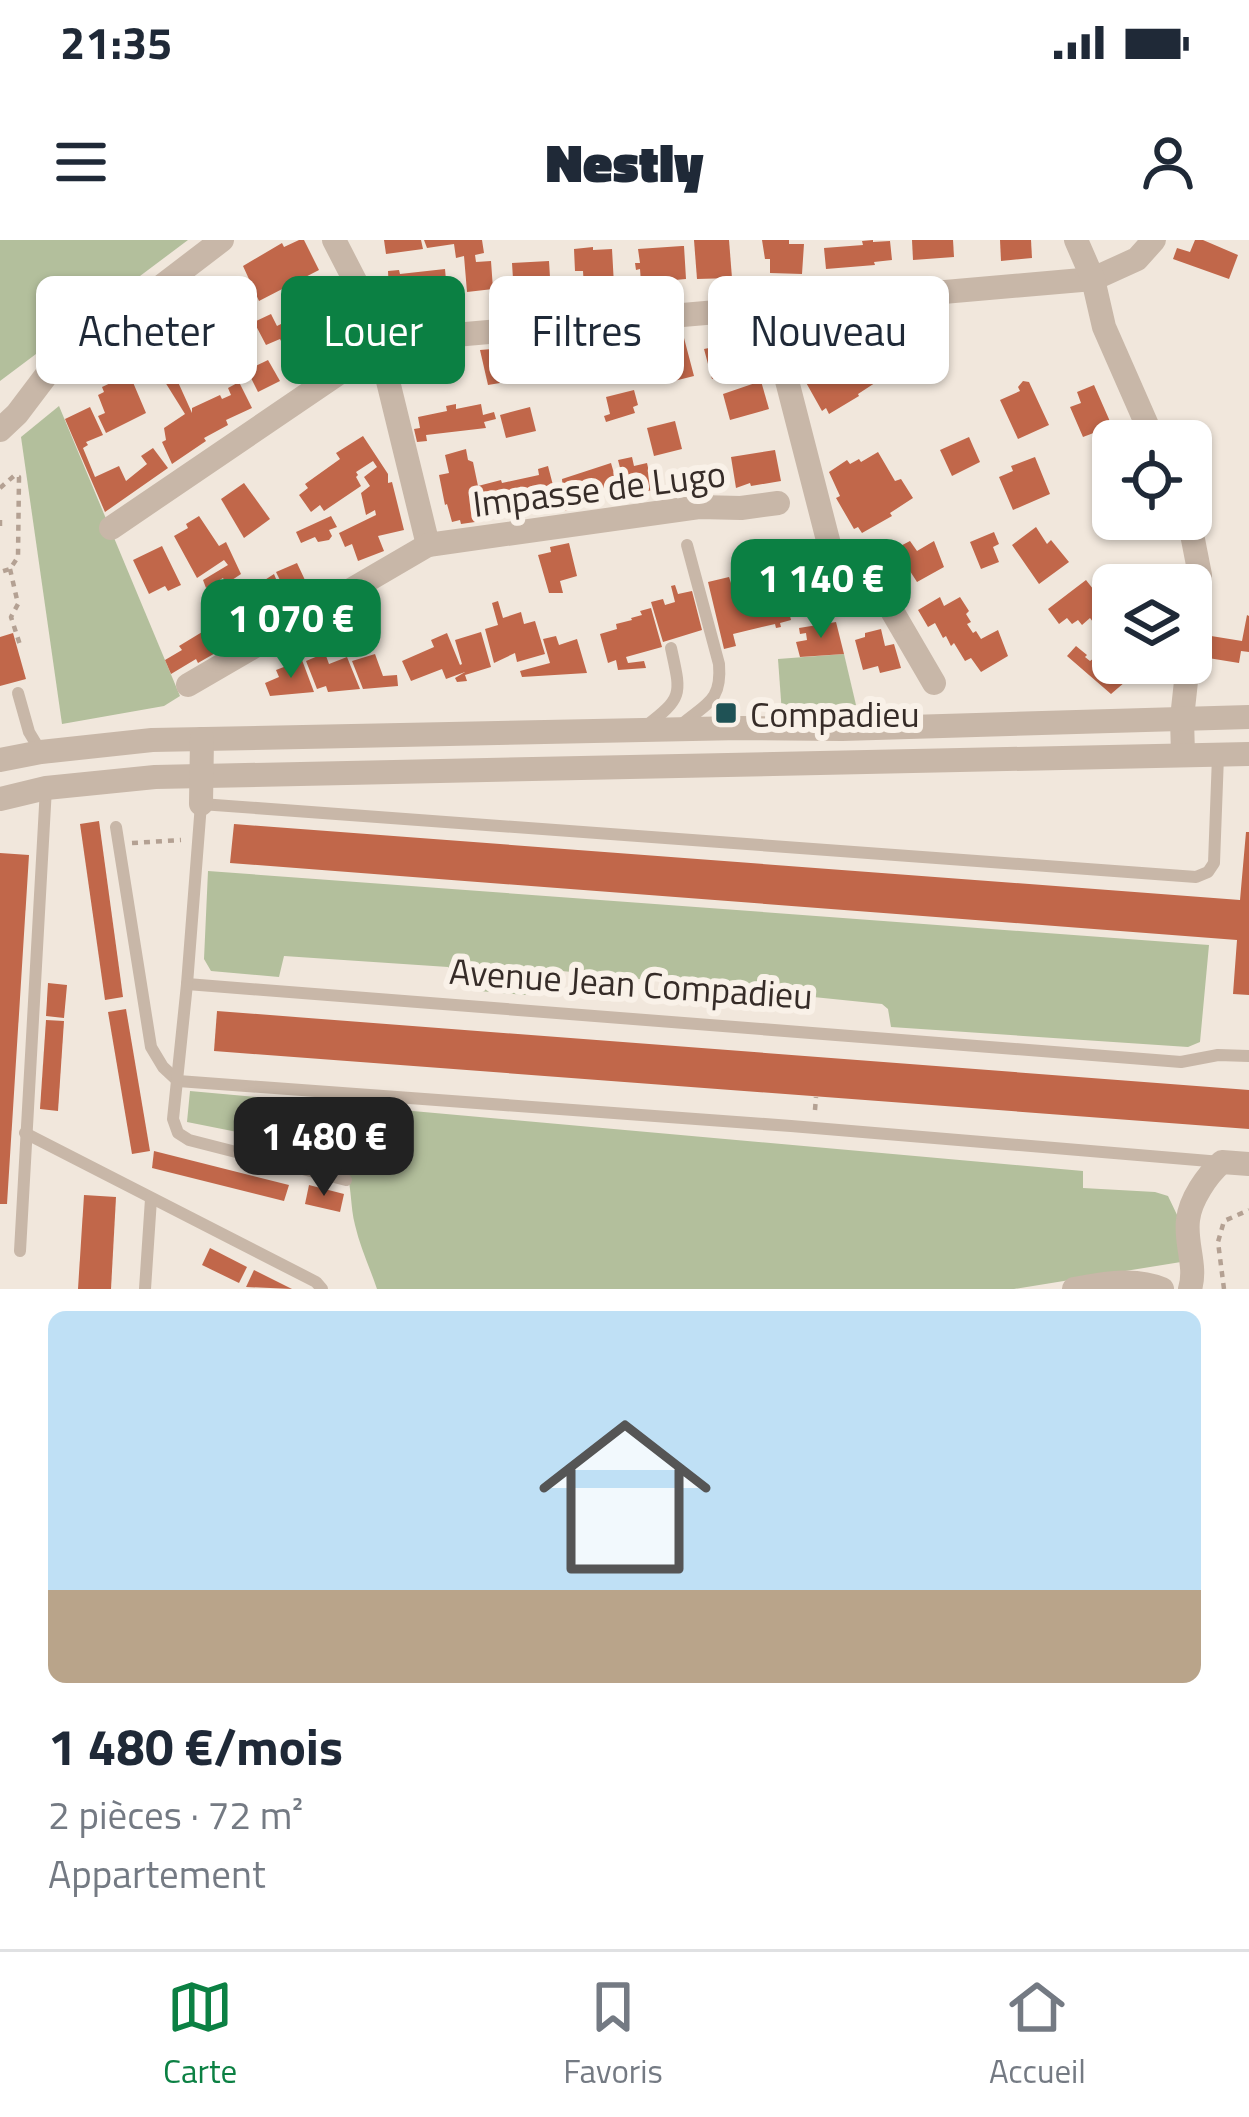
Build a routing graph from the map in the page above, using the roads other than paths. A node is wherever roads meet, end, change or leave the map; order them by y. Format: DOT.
graph roads {
  1 [pos="222,240"];
  2 [pos="334,240"];
  3 [pos="1076,240"];
  4 [pos="1154,240"];
  5 [pos="353,276"];
  6 [pos="1093,279"];
  7 [pos="949,291"];
  8 [pos="708,312"];
  9 [pos="465,334"];
  10 [pos="323,384"];
  11 [pos="389,384"];
  12 [pos="788,384"];
  13 [pos="1145,420"];
  14 [pos="0,430"];
  15 [pos="778,503"];
  16 [pos="111,528"];
  17 [pos="428,545"];
  18 [pos="687,545"];
  19 [pos="671,648"];
  20 [pos="934,683"];
  21 [pos="1186,684"];
  22 [pos="188,685"];
  23 [pos="17,693"];
  24 [pos="1249,717"];
  25 [pos="1182,718"];
  26 [pos="675,729"];
  27 [pos="842,729"];
  28 [pos="640,730"];
  29 [pos="202,739"];
  30 [pos="41,752"];
  31 [pos="1218,754"];
  32 [pos="1249,754"];
  33 [pos="1183,755"];
  34 [pos="0,760"];
  35 [pos="846,763"];
  36 [pos="202,776"];
  37 [pos="46,788"];
  38 [pos="0,799"];
  39 [pos="201,804"];
  40 [pos="116,827"];
  41 [pos="187,984"];
  42 [pos="1249,1055"];
  43 [pos="178,1081"];
  44 [pos="25,1132"];
  45 [pos="1222,1162"];
  46 [pos="1249,1164"];
  47 [pos="346,1180"];
  48 [pos="152,1199"];
  49 [pos="20,1251"];
  50 [pos="145,1289"];
  51 [pos="322,1289"];
  52 [pos="1074,1289"];
  53 [pos="1162,1289"];
  54 [pos="1190,1289"];
  1 -- 14 [label="street"];
  2 -- 5 [label="street"];
  3 -- 6 [label="street"];
  4 -- 6 [label="street"];
  6 -- 7 [label="street"];
  6 -- 13 [label="street"];
  8 -- 9 [label="street"];
  10 -- 16 [label="street"];
  11 -- 17 [label="street"];
  12 -- 20 [label="street"];
  15 -- 17 [label="street, Impasse de Lugo"];
  17 -- 22 [label="street"];
  18 -- 26 [label="lane"];
  19 -- 28 [label="lane"];
  21 -- 25 [label="street"];
  23 -- 30 [label="lane"];
  24 -- 25 [label="street"];
  25 -- 27 [label="street"];
  25 -- 33 [label="street"];
  26 -- 27 [label="street"];
  26 -- 28 [label="street"];
  27 -- 35 [label="street"];
  28 -- 29 [label="street"];
  29 -- 30 [label="street"];
  29 -- 36 [label="street"];
  30 -- 34 [label="street"];
  30 -- 37 [label="street"];
  31 -- 32 [label="street"];
  31 -- 33 [label="street"];
  31 -- 39 [label="lane"];
  33 -- 35 [label="street"];
  35 -- 36 [label="street"];
  36 -- 37 [label="street"];
  36 -- 39 [label="street"];
  37 -- 38 [label="street"];
  37 -- 44 [label="lane"];
  39 -- 41 [label="lane"];
  40 -- 43 [label="lane"];
  41 -- 42 [label="lane, Avenue Jean Compadieu"];
  41 -- 43 [label="lane"];
  43 -- 45 [label="lane"];
  43 -- 47 [label="lane"];
  44 -- 48 [label="lane"];
  44 -- 49 [label="lane"];
  45 -- 46 [label="street"];
  45 -- 54 [label="street"];
  48 -- 50 [label="lane"];
  48 -- 51 [label="lane"];
  52 -- 53 [label="street"];
}
